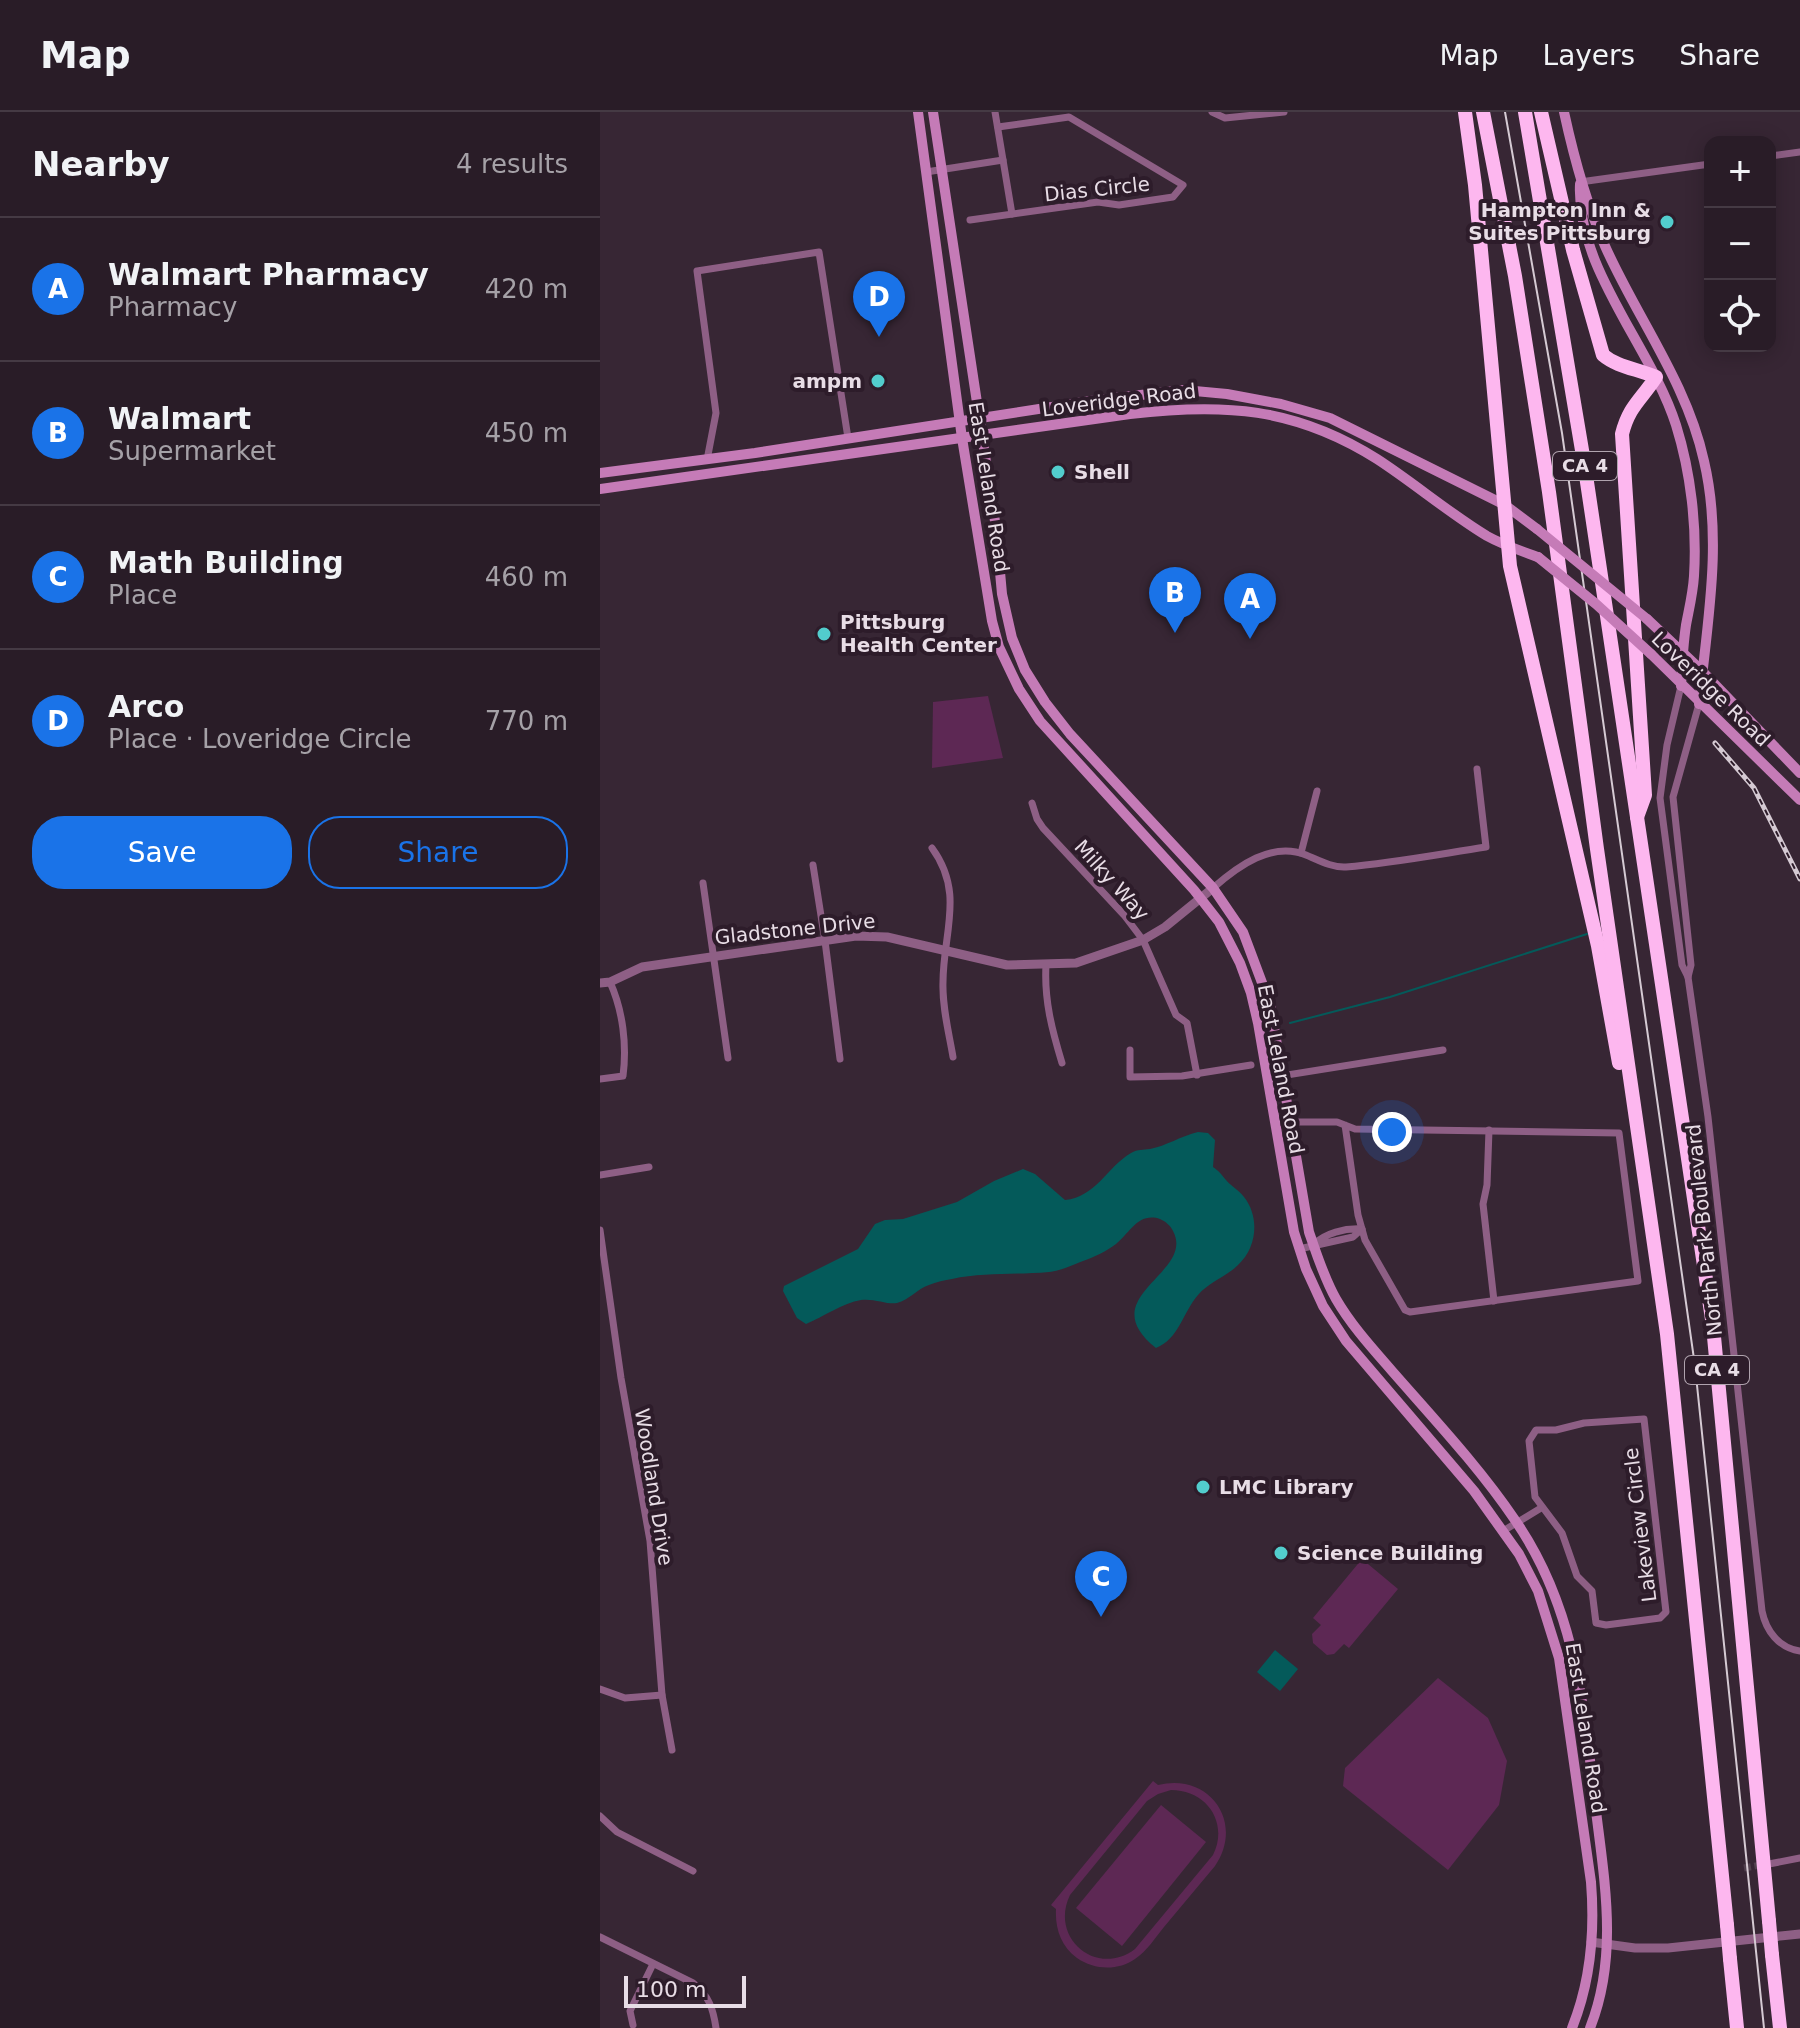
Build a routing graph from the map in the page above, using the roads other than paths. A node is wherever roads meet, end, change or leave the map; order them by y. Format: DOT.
graph roads {
  1 [pos="918,112"];
  2 [pos="933,112"];
  3 [pos="995,112"];
  4 [pos="1212,112"];
  5 [pos="1284,112"];
  6 [pos="1465,112"];
  7 [pos="1483,112"];
  8 [pos="1525,112"];
  9 [pos="1541,112"];
  10 [pos="1564,112"];
  11 [pos="998,127"];
  12 [pos="1800,152"];
  13 [pos="1776,155"];
  14 [pos="1003,160"];
  15 [pos="1704,165"];
  16 [pos="941,170"];
  17 [pos="926,172"];
  18 [pos="1580,182"];
  19 [pos="1012,214"];
  20 [pos="970,220"];
  21 [pos="1656,377"];
  22 [pos="979,418"];
  23 [pos="960,421"];
  24 [pos="981,435"];
  25 [pos="848,438"];
  26 [pos="962,438"];
  27 [pos="707,460"];
  28 [pos="600,473"];
  29 [pos="600,489"];
  30 [pos="1505,505"];
  31 [pos="1510,546"];
  32 [pos="1684,652"];
  33 [pos="1702,671"];
  34 [pos="1681,686"];
  35 [pos="1699,704"];
  36 [pos="1477,769"];
  37 [pos="1800,773"];
  38 [pos="1317,791"];
  39 [pos="1800,800"];
  40 [pos="1032,803"];
  41 [pos="1636,822"];
  42 [pos="932,848"];
  43 [pos="1301,853"];
  44 [pos="813,865"];
  45 [pos="703,883"];
  46 [pos="1213,888"];
  47 [pos="1201,898"];
  48 [pos="1143,940"];
  49 [pos="825,941"];
  50 [pos="947,950"];
  51 [pos="714,955"];
  52 [pos="1046,965"];
  53 [pos="1688,977"];
  54 [pos="605,983"];
  55 [pos="1130,1050"];
  56 [pos="1443,1050"];
  57 [pos="953,1057"];
  58 [pos="728,1058"];
  59 [pos="840,1059"];
  60 [pos="1062,1063"];
  61 [pos="1251,1065"];
  62 [pos="1197,1075"];
  63 [pos="1284,1076"];
  64 [pos="1268,1078"];
  65 [pos="600,1079"];
  66 [pos="1290,1122"];
  67 [pos="1345,1125"];
  68 [pos="1489,1130"];
  69 [pos="1640,1144"];
  70 [pos="649,1167"];
  71 [pos="600,1175"];
  72 [pos="1362,1229"];
  73 [pos="600,1230"];
  74 [pos="1313,1245"];
  75 [pos="1299,1249"];
  76 [pos="603,1274"];
  77 [pos="1494,1301"];
  78 [pos="1541,1508"];
  79 [pos="1517,1522"];
  80 [pos="1503,1531"];
  81 [pos="1800,1651"];
  82 [pos="600,1689"];
  83 [pos="662,1695"];
  84 [pos="672,1750"];
  85 [pos="600,1816"];
  86 [pos="1598,1825"];
  87 [pos="1584,1826"];
  88 [pos="1800,1858"];
  89 [pos="1769,1864"];
  90 [pos="693,1871"];
  91 [pos="1800,1934"];
  92 [pos="600,1937"];
  93 [pos="1591,1942"];
  94 [pos="1608,1944"];
  95 [pos="653,1964"];
  96 [pos="633,2025"];
  97 [pos="716,2028"];
  98 [pos="1572,2028"];
  99 [pos="1590,2028"];
  100 [pos="1737,2028"];
  101 [pos="1780,2028"];
  1 -- 17 [label="main road, East Leland Road"];
  2 -- 16 [label="main road, East Leland Road"];
  3 -- 11 [label="street"];
  4 -- 5 [label="street"];
  6 -- 30 [label="highway"];
  7 -- 69 [label="highway, CA 4"];
  8 -- 41 [label="highway, CA 4"];
  9 -- 21 [label="highway"];
  10 -- 18 [label="main road"];
  11 -- 14 [label="street"];
  11 -- 19 [label="street, Dias Circle"];
  12 -- 13 [label="street"];
  14 -- 16 [label="street"];
  14 -- 19 [label="street"];
  15 -- 18 [label="street"];
  16 -- 17 [label="street"];
  16 -- 22 [label="main road, East Leland Road"];
  17 -- 23 [label="main road, East Leland Road"];
  18 -- 21 [label="main road"];
  18 -- 33 [label="main road"];
  19 -- 20 [label="street, Dias Circle"];
  21 -- 32 [label="main road"];
  21 -- 41 [label="highway"];
  22 -- 23 [label="main road, Loveridge Road"];
  22 -- 24 [label="main road, East Leland Road"];
  22 -- 30 [label="main road, Loveridge Road"];
  23 -- 25 [label="main road, Loveridge Road"];
  23 -- 26 [label="main road, East Leland Road"];
  24 -- 26 [label="main road, Loveridge Road"];
  24 -- 31 [label="main road, Loveridge Road"];
  24 -- 46 [label="main road, East Leland Road"];
  25 -- 27 [label="main road, Loveridge Road"];
  25 -- 27 [label="street"];
  26 -- 29 [label="main road, Loveridge Road"];
  26 -- 47 [label="main road, East Leland Road"];
  27 -- 28 [label="main road, Loveridge Road"];
  30 -- 31 [label="highway"];
  30 -- 32 [label="main road, Loveridge Road, bridge"];
  31 -- 34 [label="main road, Loveridge Road, bridge"];
  31 -- 69 [label="highway"];
  32 -- 33 [label="main road, Loveridge Road"];
  32 -- 34 [label="main road"];
  33 -- 35 [label="main road"];
  33 -- 37 [label="main road, Loveridge Road"];
  34 -- 35 [label="main road, Loveridge Road"];
  34 -- 53 [label="street, North Park Boulevard"];
  35 -- 39 [label="main road, Loveridge Road"];
  35 -- 53 [label="street, North Park Boulevard"];
  36 -- 43 [label="street, Gladstone Drive"];
  38 -- 43 [label="street"];
  40 -- 48 [label="street, Milky Way"];
  41 -- 101 [label="highway, CA 4, bridge"];
  42 -- 50 [label="street"];
  43 -- 46 [label="street, Gladstone Drive"];
  44 -- 49 [label="street"];
  45 -- 51 [label="street"];
  46 -- 47 [label="street, Gladstone Drive"];
  46 -- 63 [label="main road, East Leland Road"];
  47 -- 48 [label="street, Gladstone Drive"];
  47 -- 64 [label="main road, East Leland Road"];
  48 -- 52 [label="street, Gladstone Drive"];
  48 -- 62 [label="street, Milky Way"];
  49 -- 50 [label="street, Gladstone Drive"];
  49 -- 51 [label="street, Gladstone Drive"];
  49 -- 59 [label="street"];
  50 -- 52 [label="street, Gladstone Drive"];
  50 -- 57 [label="street"];
  51 -- 54 [label="street, Gladstone Drive"];
  51 -- 58 [label="street"];
  52 -- 60 [label="street"];
  53 -- 81 [label="street, North Park Boulevard"];
  54 -- 65 [label="street"];
  55 -- 62 [label="street"];
  56 -- 63 [label="street"];
  61 -- 62 [label="street"];
  63 -- 64 [label="street"];
  63 -- 66 [label="main road, East Leland Road"];
  64 -- 75 [label="main road, East Leland Road"];
  66 -- 67 [label="street"];
  66 -- 74 [label="main road, East Leland Road"];
  67 -- 68 [label="street"];
  67 -- 72 [label="street"];
  68 -- 77 [label="street"];
  68 -- 77 [label="street"];
  69 -- 100 [label="highway, CA 4, bridge"];
  70 -- 71 [label="street"];
  72 -- 74 [label="street"];
  72 -- 77 [label="street"];
  73 -- 76 [label="street, Woodland Drive"];
  74 -- 75 [label="street"];
  74 -- 79 [label="main road, East Leland Road"];
  75 -- 80 [label="main road, East Leland Road"];
  76 -- 83 [label="street, Woodland Drive"];
  78 -- 78 [label="street, Lakeview Circle"];
  78 -- 79 [label="street"];
  79 -- 80 [label="street"];
  79 -- 86 [label="main road, East Leland Road"];
  80 -- 87 [label="main road, East Leland Road"];
  82 -- 83 [label="street"];
  83 -- 84 [label="street, Woodland Drive"];
  85 -- 90 [label="street"];
  86 -- 87 [label="main road"];
  86 -- 94 [label="main road, East Leland Road"];
  87 -- 93 [label="main road, East Leland Road"];
  88 -- 89 [label="street"];
  91 -- 94 [label="street"];
  92 -- 95 [label="street"];
  93 -- 94 [label="street"];
  93 -- 98 [label="main road, East Leland Road"];
  94 -- 99 [label="main road, East Leland Road"];
  95 -- 96 [label="street"];
  95 -- 97 [label="street"];
}
